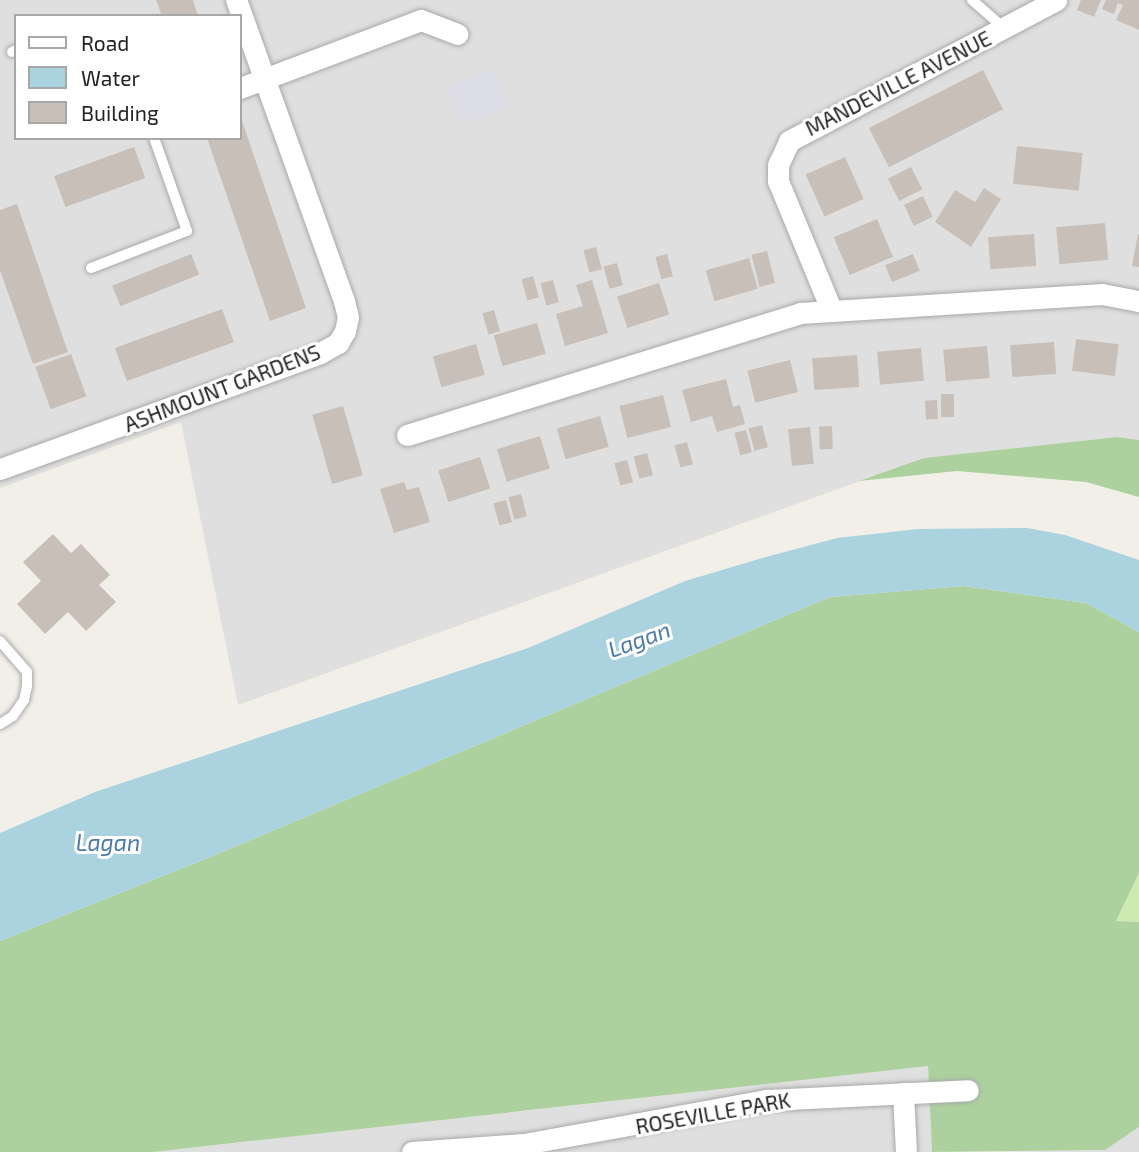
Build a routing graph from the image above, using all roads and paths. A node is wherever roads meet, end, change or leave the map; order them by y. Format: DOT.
graph roads {
  1 [pos="972,0"];
  2 [pos="1056,0"];
  3 [pos="242,17"];
  4 [pos="1005,29"];
  5 [pos="457,34"];
  6 [pos="264,79"];
  7 [pos="242,87"];
  8 [pos="155,140"];
  9 [pos="91,268"];
  10 [pos="1139,301"];
  11 [pos="831,309"];
  12 [pos="407,435"];
  13 [pos="0,469"];
  14 [pos="0,641"];
  15 [pos="0,724"];
  16 [pos="968,1090"];
  17 [pos="904,1093"];
  18 [pos="525,1148"];
  19 [pos="412,1152"];
  20 [pos="906,1152"];
  1 -- 4 [label="lane"];
  2 -- 4 [label="street, MANDEVILLE AVENUE"];
  3 -- 6 [label="street, ASHMOUNT GARDENS"];
  4 -- 11 [label="street, MANDEVILLE AVENUE"];
  5 -- 6 [label="street"];
  6 -- 7 [label="street"];
  6 -- 13 [label="street, ASHMOUNT GARDENS"];
  8 -- 9 [label="lane"];
  10 -- 11 [label="street"];
  11 -- 12 [label="street"];
  14 -- 15 [label="lane"];
  16 -- 17 [label="street, ROSEVILLE PARK"];
  17 -- 18 [label="street, ROSEVILLE PARK"];
  17 -- 20 [label="street"];
  18 -- 19 [label="street, ROSEVILLE PARK"];
}
